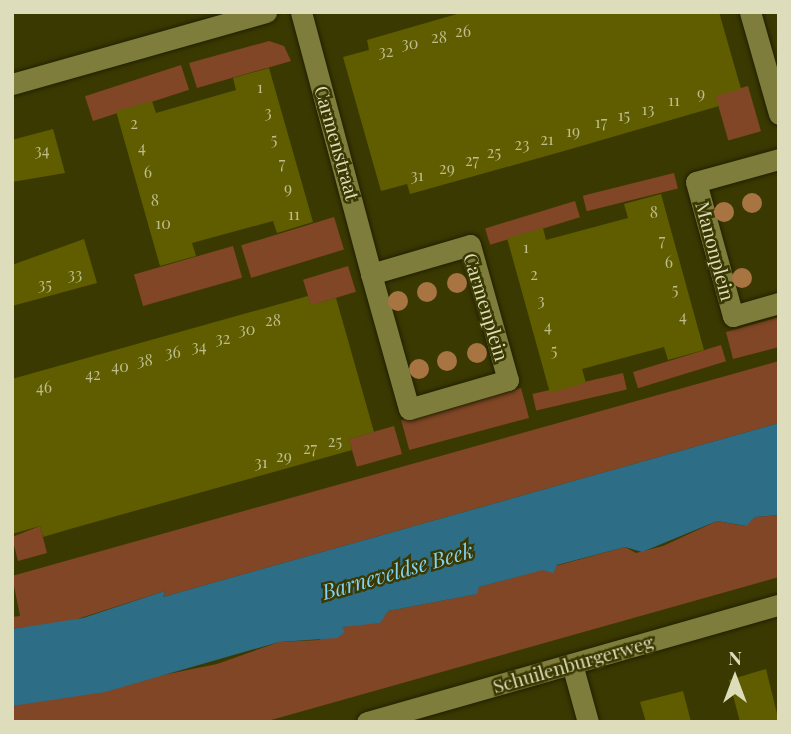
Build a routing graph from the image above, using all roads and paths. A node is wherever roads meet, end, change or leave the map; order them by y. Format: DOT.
graph roads {
  1 [pos="266,12"];
  2 [pos="301,12"];
  3 [pos="750,12"];
  4 [pos="12,83"];
  5 [pos="779,114"];
  6 [pos="779,159"];
  7 [pos="371,274"];
  8 [pos="779,303"];
  9 [pos="779,606"];
  10 [pos="572,664"];
  11 [pos="367,722"];
  12 [pos="588,722"];
  1 -- 4 [label="street"];
  2 -- 7 [label="street, Carmenstraat"];
  3 -- 5 [label="street"];
  6 -- 8 [label="street, Manonplein"];
  7 -- 7 [label="street, Carmenplein"];
  9 -- 10 [label="street, Schuilenburgerweg"];
  10 -- 11 [label="street, Schuilenburgerweg"];
  10 -- 12 [label="street"];
}
